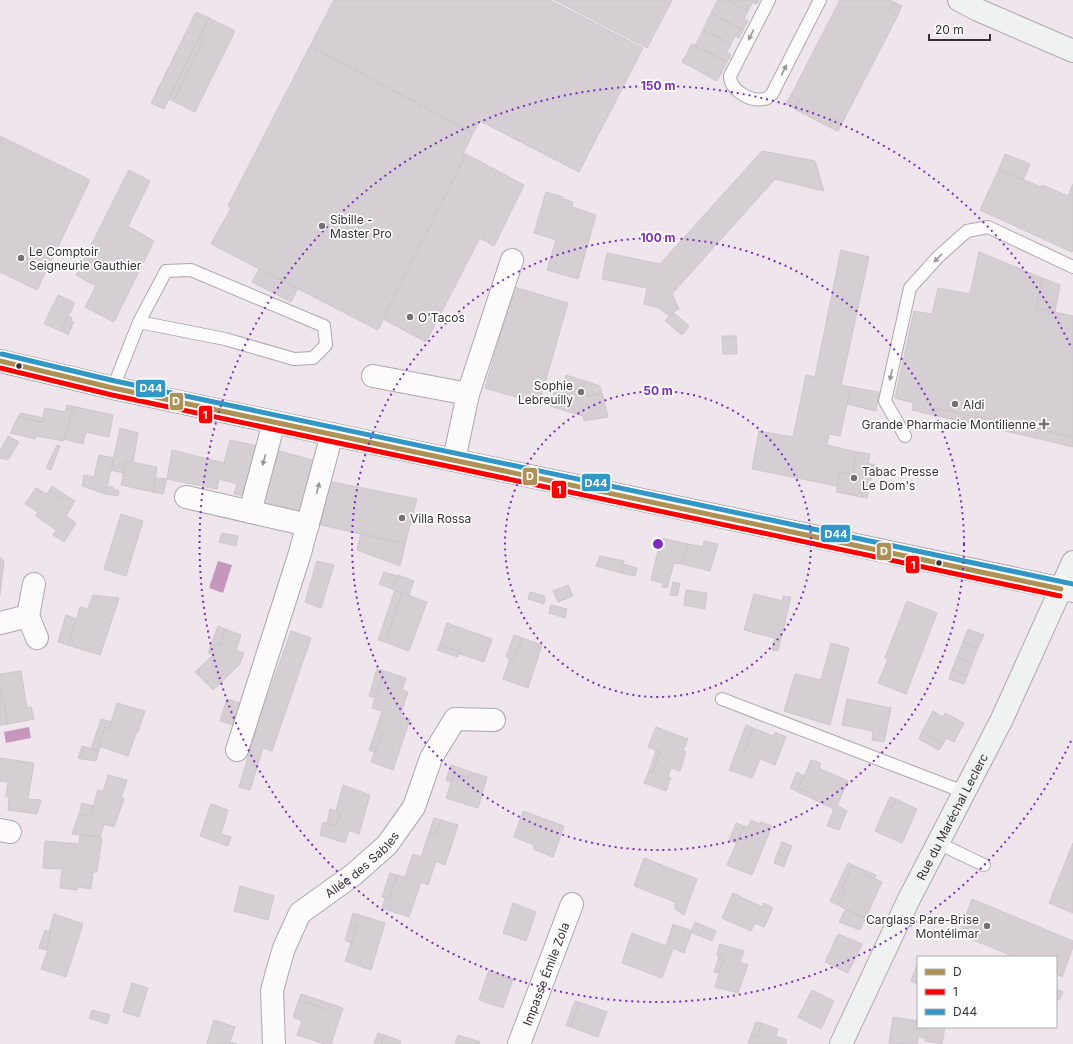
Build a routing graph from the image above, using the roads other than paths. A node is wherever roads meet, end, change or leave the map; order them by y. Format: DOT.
graph roads {
  1 [pos="769,0"];
  2 [pos="820,0"];
  3 [pos="959,0"];
  4 [pos="1073,51"];
  5 [pos="512,260"];
  6 [pos="1073,268"];
  7 [pos="139,322"];
  8 [pos="0,361"];
  9 [pos="373,376"];
  10 [pos="113,388"];
  11 [pos="468,394"];
  12 [pos="274,422"];
  13 [pos="332,434"];
  14 [pos="905,436"];
  15 [pos="454,460"];
  16 [pos="186,498"];
  17 [pos="250,512"];
  18 [pos="308,525"];
  19 [pos="1073,562"];
  20 [pos="34,584"];
  21 [pos="1067,590"];
  22 [pos="28,616"];
  23 [pos="0,623"];
  24 [pos="37,638"];
  25 [pos="722,699"];
  26 [pos="494,720"];
  27 [pos="237,750"];
  28 [pos="964,792"];
  29 [pos="938,843"];
  30 [pos="984,865"];
  31 [pos="572,904"];
  32 [pos="274,1044"];
  33 [pos="519,1044"];
  34 [pos="841,1044"];
  1 -- 2 [label="lane, one-way"];
  3 -- 4 [label="main road"];
  5 -- 11 [label="street"];
  6 -- 14 [label="lane, one-way"];
  7 -- 7 [label="lane"];
  7 -- 10 [label="lane"];
  8 -- 10 [label="main road"];
  9 -- 11 [label="street"];
  10 -- 12 [label="main road"];
  11 -- 15 [label="street"];
  12 -- 13 [label="main road"];
  12 -- 17 [label="street, one-way"];
  13 -- 15 [label="main road"];
  18 -- 13 [label="street, one-way"];
  15 -- 21 [label="main road"];
  16 -- 17 [label="street"];
  17 -- 18 [label="street"];
  18 -- 27 [label="street"];
  19 -- 21 [label="main road, Rue du Maréchal Leclerc"];
  20 -- 22 [label="street"];
  21 -- 28 [label="main road, Rue du Maréchal Leclerc"];
  22 -- 23 [label="street"];
  22 -- 24 [label="street"];
  25 -- 28 [label="lane"];
  26 -- 32 [label="street, Allée des Sables"];
  28 -- 29 [label="main road, Rue du Maréchal Leclerc"];
  29 -- 30 [label="lane"];
  29 -- 34 [label="main road, Rue du Maréchal Leclerc"];
  31 -- 33 [label="street, Impasse Émile Zola"];
}
